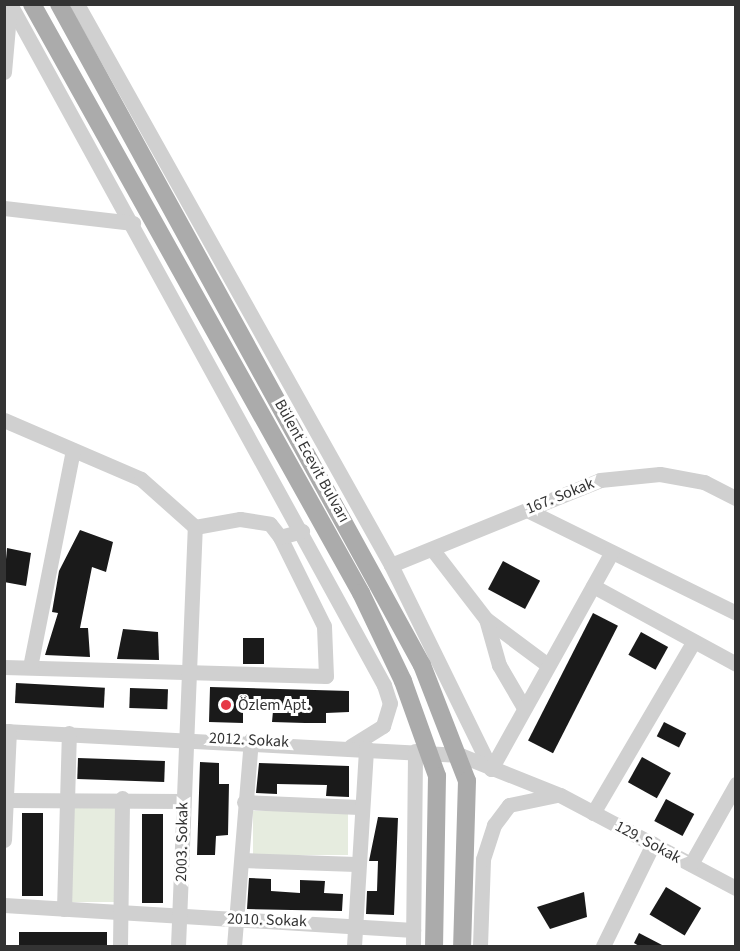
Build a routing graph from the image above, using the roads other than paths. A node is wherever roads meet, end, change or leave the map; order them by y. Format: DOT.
graph roads {
  1 [pos="10,4"];
  2 [pos="32,4"];
  3 [pos="59,4"];
  4 [pos="77,4"];
  5 [pos="5,68"];
  6 [pos="4,208"];
  7 [pos="133,223"];
  8 [pos="4,420"];
  9 [pos="73,450"];
  10 [pos="735,498"];
  11 [pos="528,510"];
  12 [pos="195,527"];
  13 [pos="302,531"];
  14 [pos="280,537"];
  15 [pos="432,549"];
  16 [pos="612,552"];
  17 [pos="390,565"];
  18 [pos="593,586"];
  19 [pos="735,613"];
  20 [pos="486,619"];
  21 [pos="694,641"];
  22 [pos="545,663"];
  23 [pos="735,664"];
  24 [pos="4,667"];
  25 [pos="30,667"];
  26 [pos="185,671"];
  27 [pos="523,706"];
  28 [pos="7,731"];
  29 [pos="69,733"];
  30 [pos="185,737"];
  31 [pos="251,740"];
  32 [pos="358,746"];
  33 [pos="423,752"];
  34 [pos="460,755"];
  35 [pos="491,769"];
  36 [pos="735,784"];
  37 [pos="560,795"];
  38 [pos="123,798"];
  39 [pos="66,799"];
  40 [pos="6,800"];
  41 [pos="182,801"];
  42 [pos="244,802"];
  43 [pos="359,807"];
  44 [pos="593,813"];
  45 [pos="4,840"];
  46 [pos="653,844"];
  47 [pos="475,859"];
  48 [pos="242,860"];
  49 [pos="356,864"];
  50 [pos="691,864"];
  51 [pos="735,888"];
  52 [pos="4,905"];
  53 [pos="64,909"];
  54 [pos="121,913"];
  55 [pos="180,916"];
  56 [pos="236,919"];
  57 [pos="354,922"];
  58 [pos="413,930"];
  59 [pos="120,946"];
  60 [pos="178,946"];
  61 [pos="234,946"];
  62 [pos="354,946"];
  63 [pos="413,946"];
  64 [pos="434,946"];
  65 [pos="462,946"];
  66 [pos="480,946"];
  67 [pos="603,946"];
  1 -- 5 [label="street"];
  1 -- 7 [label="street"];
  2 -- 33 [label="main road, Bülent Ecevit Bulvarı"];
  3 -- 34 [label="main road, Bülent Ecevit Bulvarı"];
  4 -- 17 [label="street"];
  6 -- 7 [label="street"];
  7 -- 13 [label="street"];
  8 -- 9 [label="street"];
  9 -- 12 [label="street"];
  9 -- 25 [label="street"];
  10 -- 11 [label="street, 167. Sokak"];
  11 -- 15 [label="street, 167. Sokak"];
  11 -- 16 [label="street"];
  12 -- 14 [label="street"];
  12 -- 26 [label="street, 2003. Sokak"];
  13 -- 14 [label="street"];
  13 -- 32 [label="street"];
  14 -- 26 [label="street"];
  15 -- 17 [label="street, 167. Sokak"];
  15 -- 20 [label="street"];
  16 -- 18 [label="street"];
  16 -- 19 [label="street"];
  17 -- 35 [label="street"];
  18 -- 21 [label="street"];
  18 -- 22 [label="street"];
  20 -- 22 [label="street"];
  20 -- 27 [label="street"];
  21 -- 23 [label="street"];
  21 -- 44 [label="street"];
  22 -- 27 [label="street"];
  24 -- 25 [label="street"];
  25 -- 26 [label="street"];
  26 -- 30 [label="street, 2003. Sokak"];
  27 -- 35 [label="street"];
  28 -- 29 [label="street, 2012. Sokak"];
  28 -- 40 [label="street"];
  29 -- 30 [label="street, 2012. Sokak"];
  29 -- 39 [label="street"];
  30 -- 31 [label="street, 2012. Sokak"];
  30 -- 41 [label="street, 2003. Sokak"];
  31 -- 32 [label="street, 2012. Sokak"];
  31 -- 42 [label="street"];
  32 -- 33 [label="street, 2012. Sokak"];
  32 -- 43 [label="street"];
  33 -- 34 [label="street, 2012. Sokak"];
  33 -- 58 [label="street"];
  33 -- 64 [label="main road, Bülent Ecevit Bulvarı"];
  34 -- 35 [label="street, 2012. Sokak"];
  34 -- 47 [label="main road, Bülent Ecevit Bulvarı"];
  35 -- 37 [label="street, 2012. Sokak"];
  36 -- 50 [label="street"];
  37 -- 44 [label="street, 129. Sokak"];
  37 -- 47 [label="street"];
  38 -- 39 [label="street"];
  38 -- 41 [label="street"];
  38 -- 54 [label="street"];
  39 -- 40 [label="street"];
  39 -- 53 [label="street"];
  40 -- 45 [label="street"];
  41 -- 55 [label="street, 2003. Sokak"];
  42 -- 43 [label="street"];
  42 -- 48 [label="street"];
  43 -- 49 [label="street"];
  44 -- 46 [label="street, 129. Sokak"];
  46 -- 50 [label="street, 129. Sokak"];
  46 -- 67 [label="street"];
  47 -- 65 [label="main road, Bülent Ecevit Bulvarı"];
  47 -- 66 [label="street"];
  48 -- 49 [label="street"];
  48 -- 56 [label="street"];
  49 -- 57 [label="street"];
  50 -- 51 [label="street, 129. Sokak"];
  52 -- 53 [label="street, 2010. Sokak"];
  53 -- 54 [label="street, 2010. Sokak"];
  54 -- 55 [label="street, 2010. Sokak"];
  54 -- 59 [label="street"];
  55 -- 56 [label="street, 2010. Sokak"];
  55 -- 60 [label="street, 2003. Sokak"];
  56 -- 57 [label="street, 2010. Sokak"];
  56 -- 61 [label="street"];
  57 -- 58 [label="street, 2010. Sokak"];
  57 -- 62 [label="street"];
  58 -- 63 [label="street"];
}
